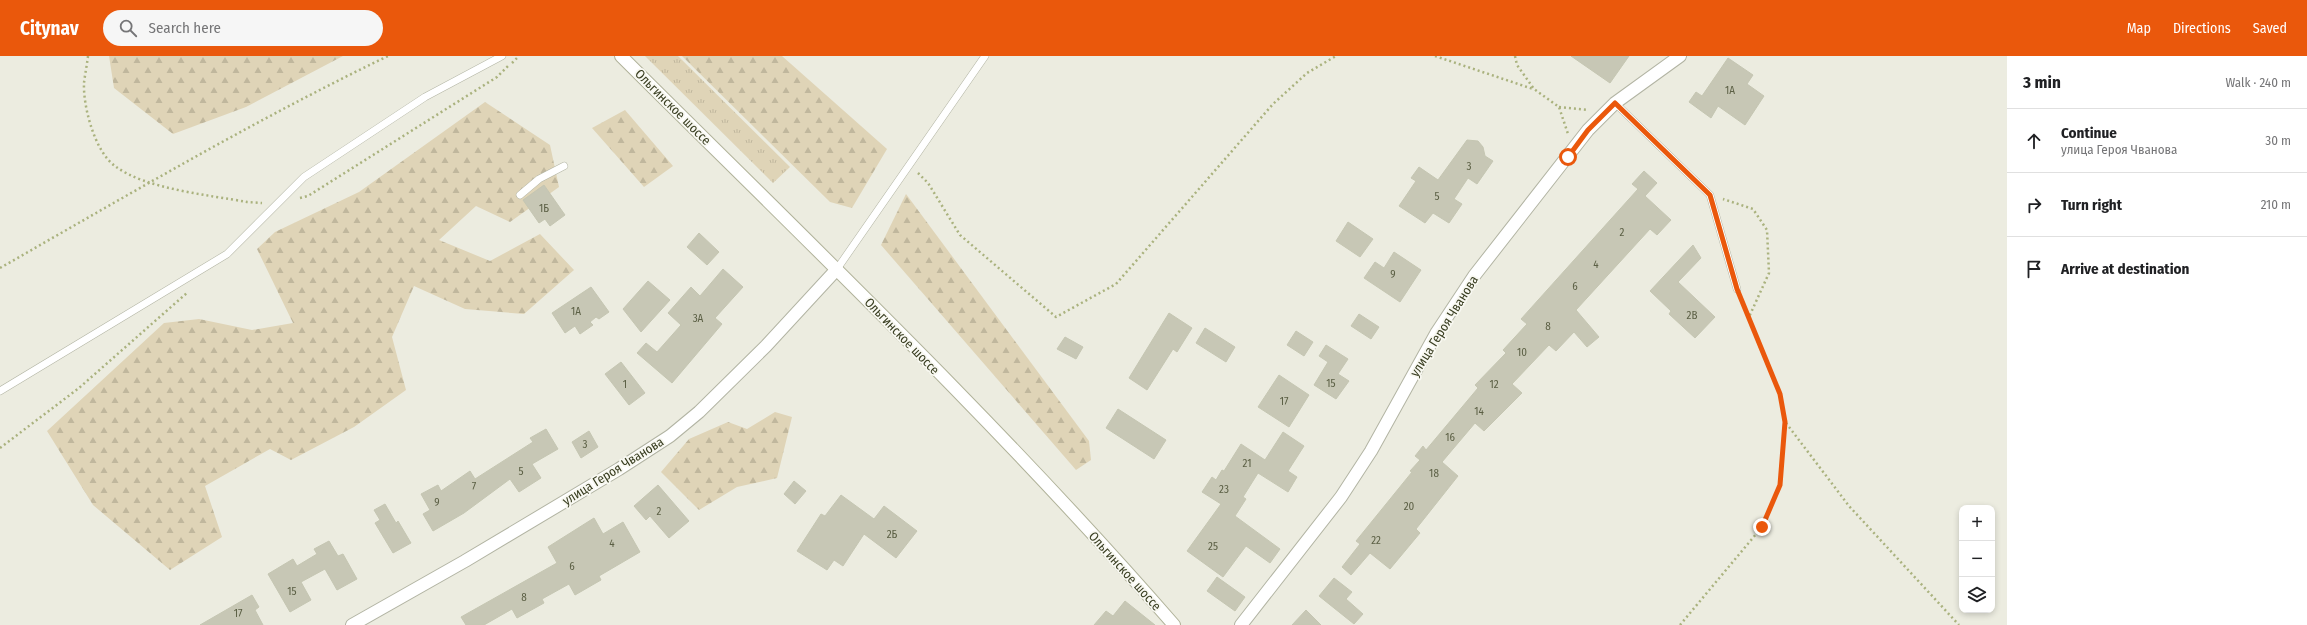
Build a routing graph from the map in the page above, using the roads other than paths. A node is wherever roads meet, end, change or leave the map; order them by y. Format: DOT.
graph roads {
  1 [pos="502,56"];
  2 [pos="621,56"];
  3 [pos="985,56"];
  4 [pos="1680,56"];
  5 [pos="1615,103"];
  6 [pos="564,166"];
  7 [pos="520,195"];
  8 [pos="837,269"];
  9 [pos="1737,289"];
  10 [pos="0,391"];
  11 [pos="352,625"];
  12 [pos="1174,625"];
  13 [pos="1241,625"];
  1 -- 10 [label="lane"];
  2 -- 8 [label="street, Ольгинское шоссе"];
  3 -- 8 [label="lane"];
  4 -- 5 [label="street, улица Героя Чванова"];
  5 -- 9 [label="lane"];
  5 -- 13 [label="street, улица Героя Чванова"];
  6 -- 7 [label="lane"];
  8 -- 11 [label="street, улица Героя Чванова"];
  8 -- 12 [label="street, Ольгинское шоссе"];
}
